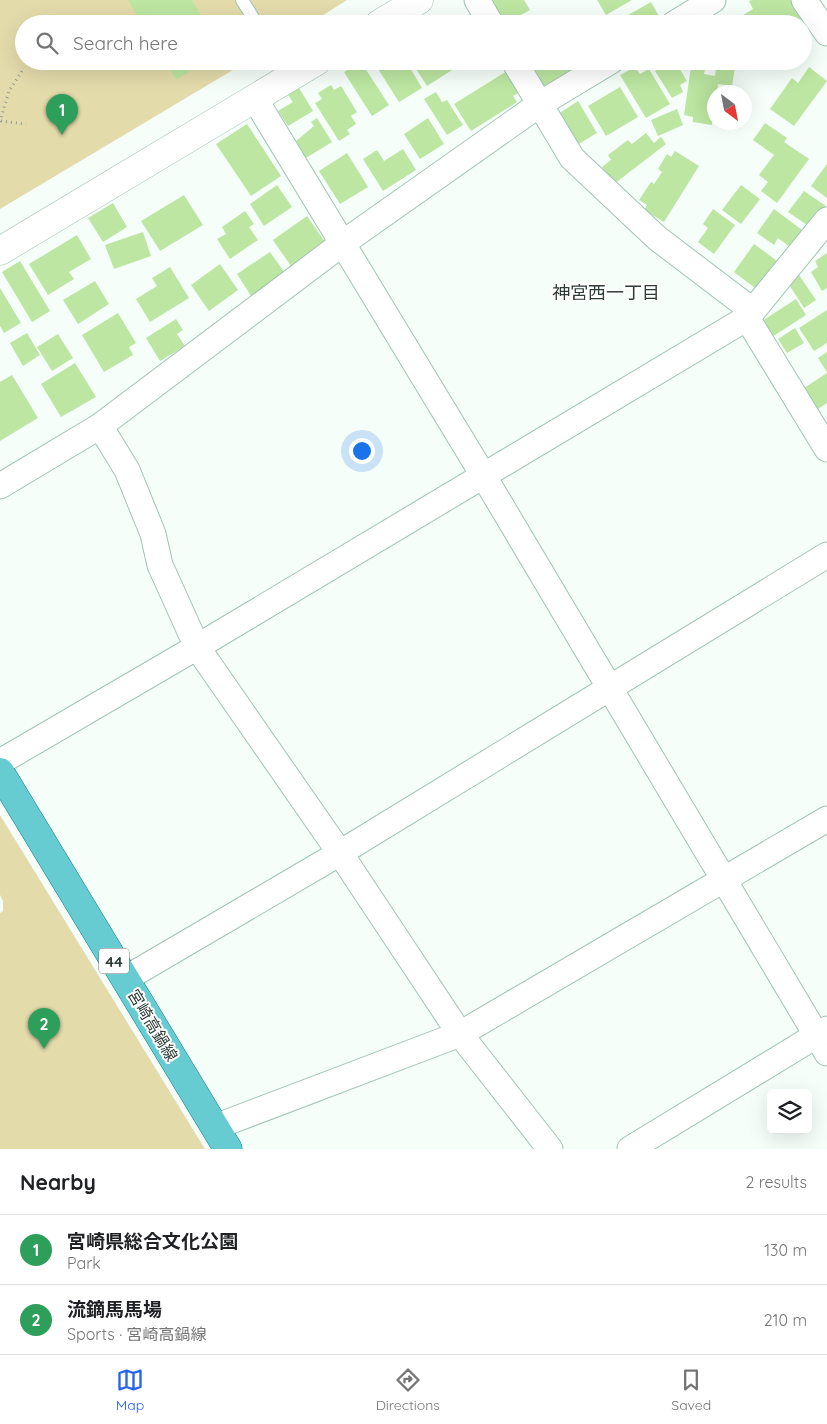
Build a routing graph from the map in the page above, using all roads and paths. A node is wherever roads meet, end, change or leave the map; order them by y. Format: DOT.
graph roads {
  1 [pos="419,0"];
  2 [pos="477,0"];
  3 [pos="714,0"];
  4 [pos="804,0"];
  5 [pos="248,2"];
  6 [pos="253,15"];
  7 [pos="394,15"];
  8 [pos="486,15"];
  9 [pos="689,15"];
  10 [pos="827,33"];
  11 [pos="23,70"];
  12 [pos="295,70"];
  13 [pos="519,70"];
  14 [pos="596,70"];
  15 [pos="254,98"];
  16 [pos="540,104"];
  17 [pos="0,122"];
  18 [pos="26,124"];
  19 [pos="827,220"];
  20 [pos="342,243"];
  21 [pos="0,251"];
  22 [pos="750,315"];
  23 [pos="100,426"];
  24 [pos="827,449"];
  25 [pos="483,475"];
  26 [pos="0,486"];
  27 [pos="827,555"];
  28 [pos="197,647"];
  29 [pos="609,688"];
  30 [pos="0,762"];
  31 [pos="0,772"];
  32 [pos="827,819"];
  33 [pos="340,853"];
  34 [pos="723,881"];
  35 [pos="125,979"];
  36 [pos="460,1034"];
  37 [pos="824,1039"];
  38 [pos="222,1138"];
  39 [pos="550,1149"];
  40 [pos="630,1149"];
  1 -- 7 [label="street"];
  2 -- 8 [label="street"];
  3 -- 9 [label="street"];
  4 -- 10 [label="street"];
  5 -- 6 [label="lane"];
  11 -- 17 [label="path"];
  12 -- 15 [label="street"];
  13 -- 16 [label="street"];
  14 -- 16 [label="street"];
  15 -- 20 [label="street"];
  15 -- 21 [label="street"];
  16 -- 20 [label="street"];
  16 -- 22 [label="street"];
  17 -- 18 [label="path"];
  19 -- 22 [label="street"];
  20 -- 23 [label="street"];
  20 -- 25 [label="street"];
  22 -- 24 [label="street"];
  22 -- 25 [label="street"];
  23 -- 26 [label="street"];
  23 -- 28 [label="street"];
  25 -- 28 [label="street"];
  25 -- 29 [label="street"];
  27 -- 29 [label="street"];
  28 -- 30 [label="street"];
  28 -- 33 [label="street"];
  29 -- 33 [label="street"];
  29 -- 34 [label="street"];
  31 -- 35 [label="main road, 宮崎高鍋線 / 44"];
  32 -- 34 [label="street"];
  33 -- 35 [label="street"];
  33 -- 36 [label="street"];
  34 -- 36 [label="street"];
  34 -- 37 [label="street"];
  35 -- 38 [label="main road, 宮崎高鍋線 / 44"];
  36 -- 38 [label="street"];
  36 -- 39 [label="street"];
  37 -- 40 [label="street"];
}
